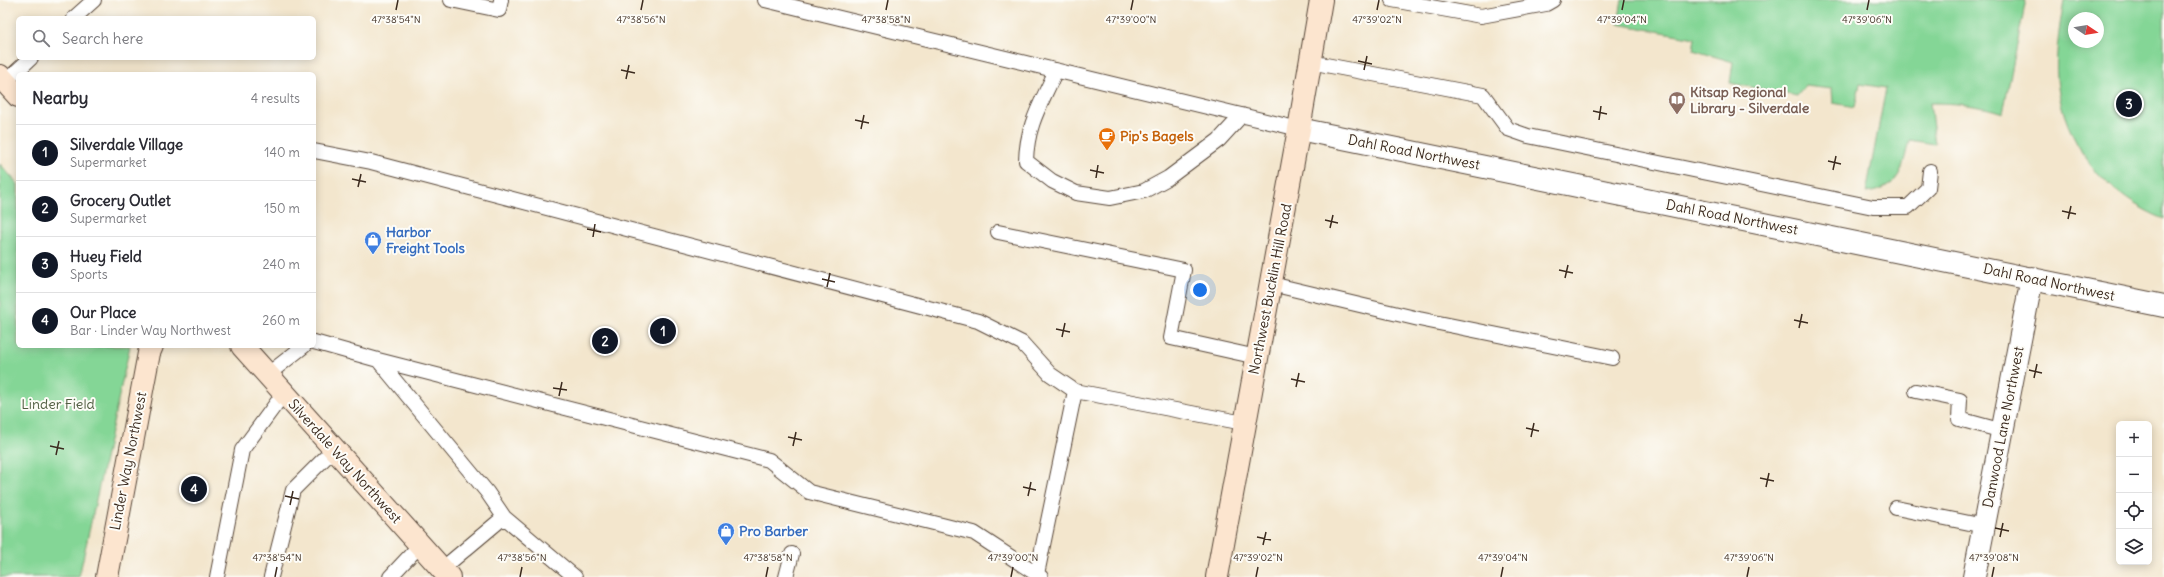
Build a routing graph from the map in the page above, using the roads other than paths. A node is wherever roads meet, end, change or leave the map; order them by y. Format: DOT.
graph roads {
  1 [pos="94,0"];
  2 [pos="451,0"];
  3 [pos="501,0"];
  4 [pos="765,0"];
  5 [pos="1321,0"];
  6 [pos="1392,0"];
  7 [pos="1554,0"];
  8 [pos="76,16"];
  9 [pos="29,60"];
  10 [pos="1310,62"];
  11 [pos="1056,70"];
  12 [pos="19,72"];
  13 [pos="16,76"];
  14 [pos="8,85"];
  15 [pos="1242,115"];
  16 [pos="1300,129"];
  17 [pos="316,151"];
  18 [pos="1930,171"];
  19 [pos="998,232"];
  20 [pos="2032,278"];
  21 [pos="1271,284"];
  22 [pos="2164,306"];
  23 [pos="316,343"];
  24 [pos="151,348"];
  25 [pos="244,348"];
  26 [pos="301,348"];
  27 [pos="1257,357"];
  28 [pos="1612,358"];
  29 [pos="378,360"];
  30 [pos="267,375"];
  31 [pos="1075,391"];
  32 [pos="1916,391"];
  33 [pos="284,393"];
  34 [pos="1244,423"];
  35 [pos="2002,431"];
  36 [pos="334,449"];
  37 [pos="1896,508"];
  38 [pos="504,517"];
  39 [pos="1984,526"];
  40 [pos="420,545"];
  41 [pos="792,554"];
  42 [pos="446,573"];
  43 [pos="1039,576"];
  44 [pos="107,577"];
  45 [pos="217,577"];
  46 [pos="271,577"];
  47 [pos="390,577"];
  48 [pos="576,577"];
  49 [pos="786,577"];
  50 [pos="1217,577"];
  51 [pos="1974,577"];
  1 -- 8 [label="lane"];
  2 -- 3 [label="lane"];
  4 -- 11 [label="lane"];
  5 -- 10 [label="main road, Northwest Bucklin Hill Road"];
  6 -- 7 [label="lane"];
  9 -- 12 [label="lane"];
  10 -- 16 [label="main road, Northwest Bucklin Hill Road"];
  10 -- 18 [label="lane"];
  11 -- 15 [label="lane"];
  11 -- 15 [label="lane"];
  13 -- 14 [label="lane"];
  15 -- 16 [label="lane"];
  16 -- 20 [label="street, Dahl Road Northwest"];
  16 -- 21 [label="main road, Northwest Bucklin Hill Road"];
  17 -- 31 [label="lane"];
  19 -- 27 [label="lane"];
  20 -- 22 [label="street, Dahl Road Northwest"];
  20 -- 35 [label="street, Danwood Lane Northwest"];
  21 -- 27 [label="main road, Northwest Bucklin Hill Road"];
  21 -- 28 [label="lane"];
  23 -- 29 [label="lane"];
  24 -- 44 [label="main road, Linder Way Northwest"];
  25 -- 30 [label="main road, Silverdale Way Northwest"];
  26 -- 30 [label="lane"];
  27 -- 34 [label="main road, Northwest Bucklin Hill Road"];
  29 -- 38 [label="lane"];
  29 -- 43 [label="lane"];
  30 -- 33 [label="main road, Silverdale Way Northwest"];
  31 -- 34 [label="lane"];
  31 -- 43 [label="lane"];
  32 -- 35 [label="lane"];
  33 -- 36 [label="main road, Silverdale Way Northwest"];
  33 -- 45 [label="lane"];
  34 -- 50 [label="main road, Northwest Bucklin Hill Road"];
  35 -- 39 [label="street, Danwood Lane Northwest"];
  36 -- 40 [label="main road, Silverdale Way Northwest"];
  36 -- 46 [label="lane"];
  37 -- 39 [label="lane"];
  38 -- 42 [label="lane"];
  38 -- 48 [label="lane"];
  39 -- 51 [label="street, Danwood Lane Northwest"];
  40 -- 42 [label="main road, Silverdale Way Northwest"];
  40 -- 47 [label="lane"];
  41 -- 49 [label="lane"];
}
